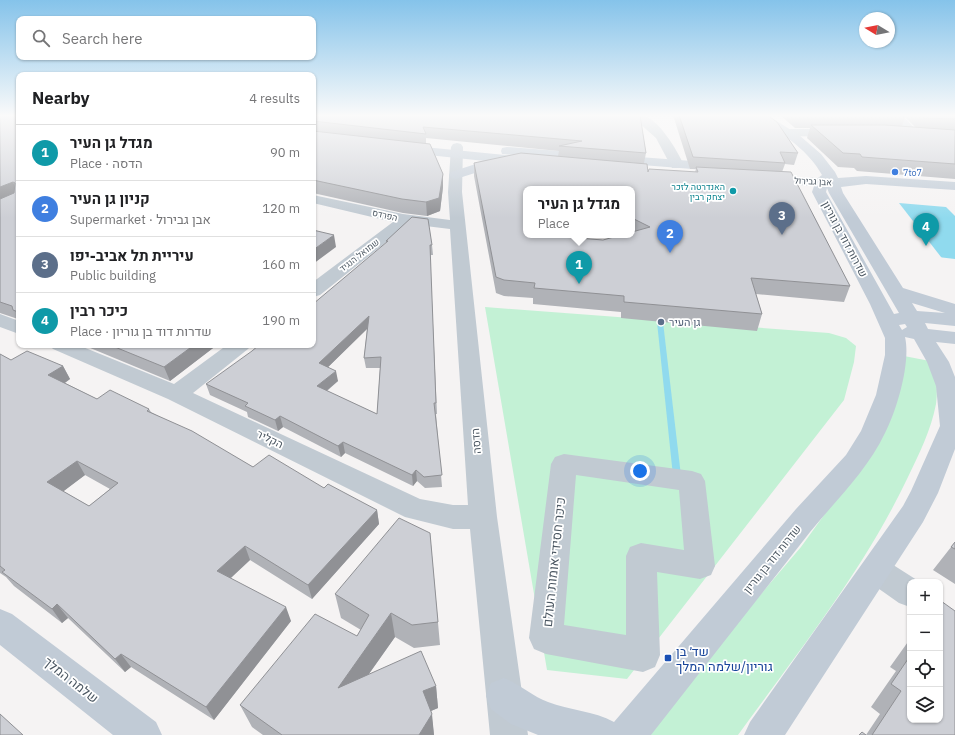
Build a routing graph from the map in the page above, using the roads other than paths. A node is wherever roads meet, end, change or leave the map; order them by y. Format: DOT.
graph roads {
  1 [pos="443,149"];
  2 [pos="669,149"];
  3 [pos="806,149"];
  4 [pos="457,151"];
  5 [pos="506,160"];
  6 [pos="677,165"];
  7 [pos="756,174"];
  8 [pos="456,176"];
  9 [pos="828,180"];
  10 [pos="955,182"];
  11 [pos="955,186"];
  12 [pos="316,200"];
  13 [pos="405,220"];
  14 [pos="459,225"];
  15 [pos="316,286"];
  16 [pos="896,292"];
  17 [pos="955,310"];
  18 [pos="0,320"];
  19 [pos="955,320"];
  20 [pos="890,323"];
  21 [pos="916,325"];
  22 [pos="16,327"];
  23 [pos="955,338"];
  24 [pos="67,348"];
  25 [pos="238,348"];
  26 [pos="176,394"];
  27 [pos="954,423"];
  28 [pos="692,481"];
  29 [pos="483,517"];
  30 [pos="876,570"];
  31 [pos="907,591"];
  32 [pos="0,625"];
  33 [pos="504,696"];
  34 [pos="143,735"];
  35 [pos="509,735"];
  36 [pos="600,735"];
  37 [pos="627,735"];
  38 [pos="763,735"];
  1 -- 4 [label="street"];
  2 -- 6 [label="street"];
  3 -- 9 [label="street"];
  4 -- 5 [label="street"];
  4 -- 6 [label="street"];
  4 -- 8 [label="street, הדסה"];
  5 -- 6 [label="street"];
  5 -- 8 [label="street"];
  7 -- 9 [label="street, אבן גבירול"];
  8 -- 14 [label="street, הדסה"];
  9 -- 10 [label="street, אבן גבירול"];
  9 -- 11 [label="street, אבן גבירול"];
  9 -- 16 [label="street, שדרות דוד בן גוריון"];
  9 -- 20 [label="street, שדרות דוד בן גוריון"];
  12 -- 13 [label="street, הפרדס"];
  13 -- 14 [label="street, הפרדס"];
  13 -- 15 [label="street, שמואל הנגיד"];
  14 -- 29 [label="street, הדסה"];
  16 -- 17 [label="street"];
  16 -- 21 [label="street, שדרות דוד בן גוריון"];
  18 -- 22 [label="street"];
  19 -- 21 [label="street"];
  20 -- 21 [label="street"];
  20 -- 37 [label="street, שדרות דוד בן גוריון"];
  21 -- 23 [label="street"];
  21 -- 27 [label="street, שדרות דוד בן גוריון"];
  24 -- 26 [label="street, הקליר"];
  25 -- 26 [label="street"];
  26 -- 29 [label="street, הקליר"];
  27 -- 30 [label="street, שדרות דוד בן גוריון"];
  28 -- 28 [label="street, כיכר חסידי אומות העולם"];
  29 -- 33 [label="street, הדסה"];
  30 -- 31 [label="street"];
  30 -- 38 [label="street, שדרות דוד בן גוריון"];
  32 -- 34 [label="street, שלמה המלך"];
  33 -- 35 [label="street, הדסה"];
  33 -- 36 [label="street"];
}
